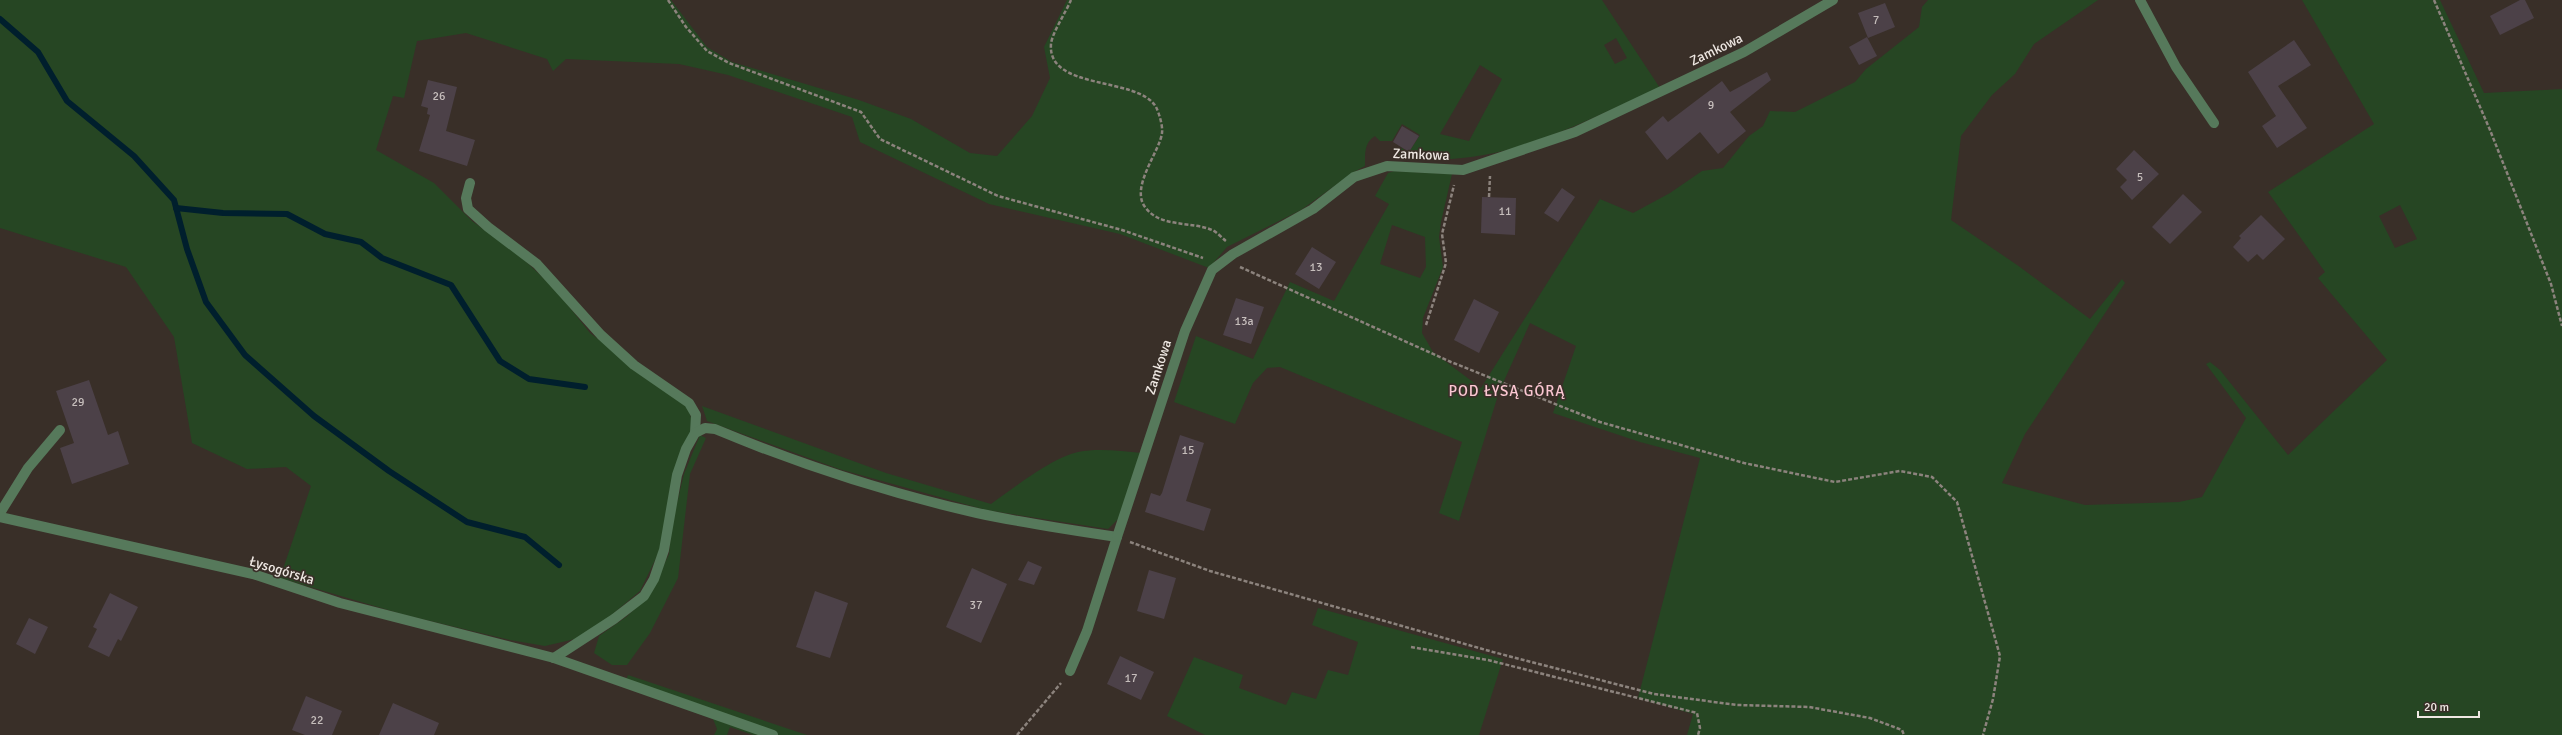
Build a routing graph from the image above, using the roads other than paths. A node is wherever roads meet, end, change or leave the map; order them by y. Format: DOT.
graph roads {
  1 [pos="1833,0"];
  2 [pos="2140,0"];
  3 [pos="2214,123"];
  4 [pos="470,183"];
  5 [pos="60,430"];
  6 [pos="695,433"];
  7 [pos="0,513"];
  8 [pos="0,517"];
  9 [pos="1117,537"];
  10 [pos="554,658"];
  11 [pos="1070,671"];
  12 [pos="773,735"];
  1 -- 9 [label="street, Zamkowa"];
  2 -- 3 [label="street"];
  4 -- 6 [label="street"];
  5 -- 7 [label="street"];
  6 -- 9 [label="street"];
  6 -- 10 [label="street"];
  8 -- 10 [label="street, Łysogórska"];
  9 -- 11 [label="street, Zamkowa"];
  10 -- 12 [label="street, Łysogórska"];
}
